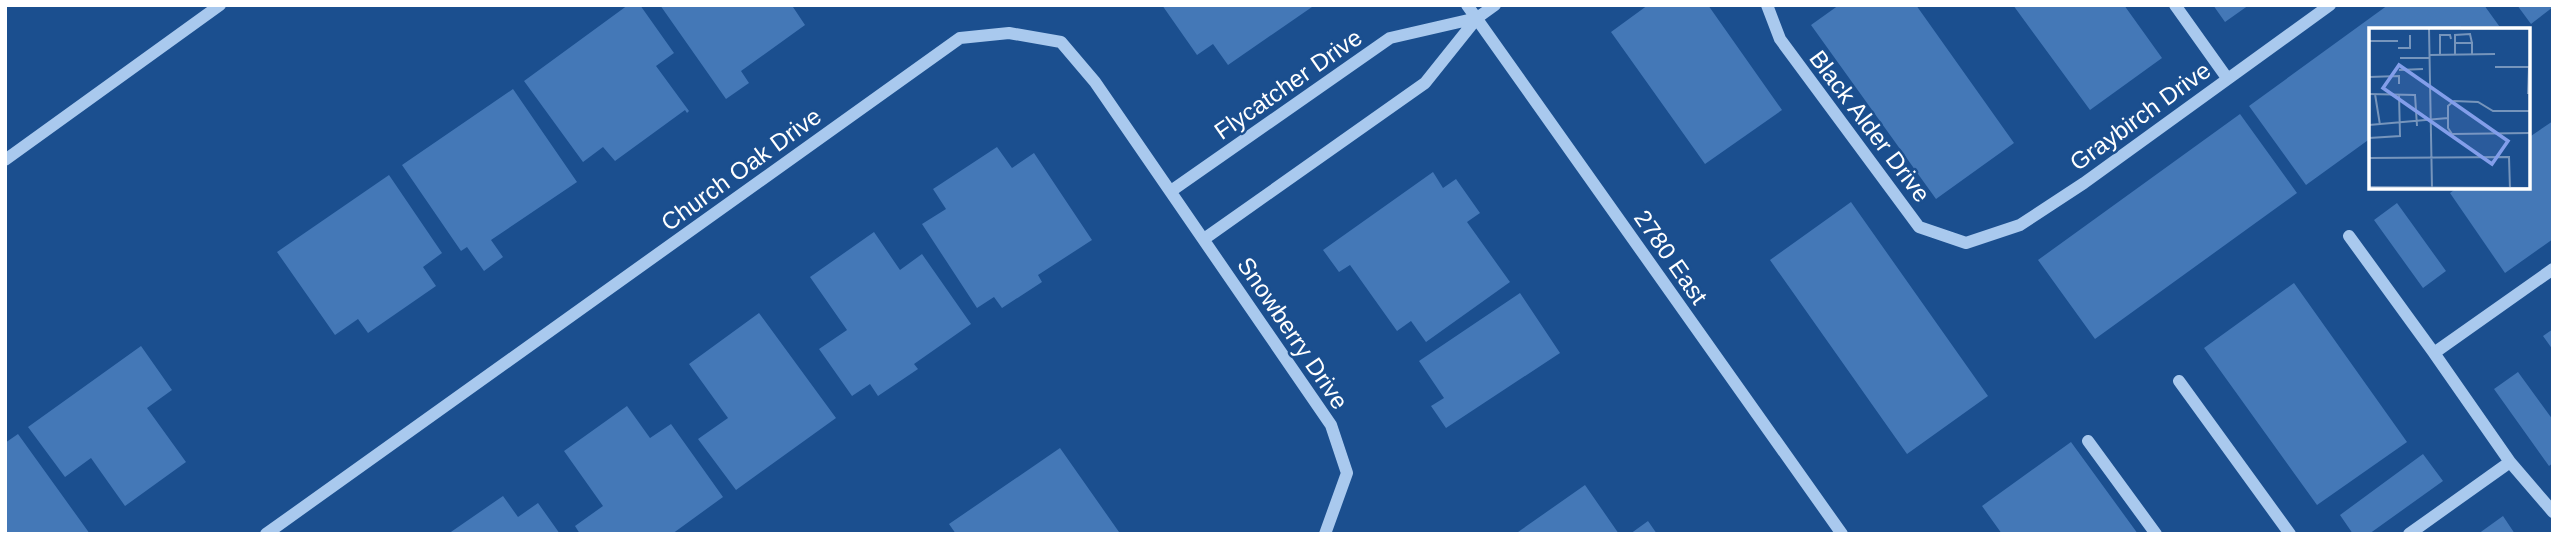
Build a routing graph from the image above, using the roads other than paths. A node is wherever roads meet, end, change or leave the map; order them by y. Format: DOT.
graph roads {
  1 [pos="220,5"];
  2 [pos="1467,5"];
  3 [pos="1495,5"];
  4 [pos="1767,5"];
  5 [pos="2175,5"];
  6 [pos="2330,5"];
  7 [pos="1477,18"];
  8 [pos="2227,78"];
  9 [pos="5,160"];
  10 [pos="1171,191"];
  11 [pos="2349,236"];
  12 [pos="1204,239"];
  13 [pos="1966,243"];
  14 [pos="2553,268"];
  15 [pos="2434,353"];
  16 [pos="2179,381"];
  17 [pos="2088,441"];
  18 [pos="2510,462"];
  19 [pos="2553,512"];
  20 [pos="266,534"];
  21 [pos="1325,534"];
  22 [pos="1842,534"];
  23 [pos="2156,534"];
  24 [pos="2290,534"];
  25 [pos="2409,534"];
  1 -- 9 [label="street"];
  2 -- 7 [label="street, 2780 East"];
  3 -- 7 [label="street, Flycatcher Drive"];
  4 -- 13 [label="street, Black Alder Drive"];
  5 -- 8 [label="street"];
  6 -- 8 [label="street, Graybirch Drive"];
  7 -- 10 [label="street, Flycatcher Drive"];
  7 -- 12 [label="street, Flycatcher Drive"];
  7 -- 22 [label="street, 2780 East"];
  8 -- 13 [label="street, Graybirch Drive"];
  10 -- 12 [label="street, Church Oak Drive"];
  10 -- 20 [label="street, Church Oak Drive"];
  11 -- 15 [label="street"];
  12 -- 21 [label="street, Snowberry Drive"];
  14 -- 15 [label="street"];
  15 -- 18 [label="street"];
  16 -- 24 [label="street"];
  17 -- 23 [label="street"];
  18 -- 19 [label="street"];
  18 -- 25 [label="street"];
}
